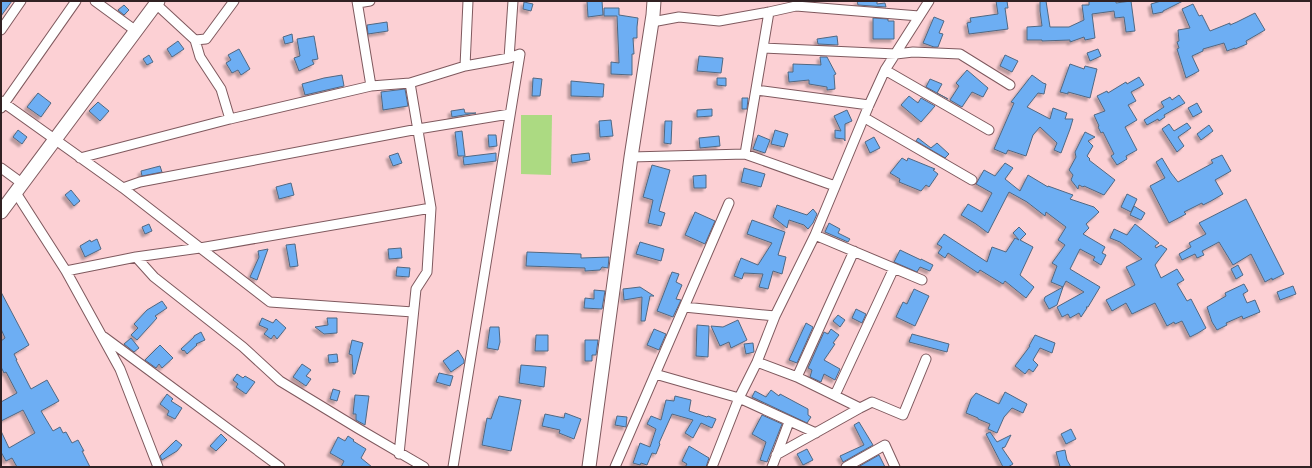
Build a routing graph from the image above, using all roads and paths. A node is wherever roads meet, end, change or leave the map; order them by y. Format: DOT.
graph roads {
  1 [pos="21,1"];
  2 [pos="76,1"];
  3 [pos="95,1"];
  4 [pos="234,1"];
  5 [pos="370,1"];
  6 [pos="468,1"];
  7 [pos="513,1"];
  8 [pos="654,1"];
  9 [pos="929,1"];
  10 [pos="357,2"];
  11 [pos="157,3"];
  12 [pos="796,3"];
  13 [pos="769,12"];
  14 [pos="919,16"];
  15 [pos="652,22"];
  16 [pos="1,30"];
  17 [pos="136,31"];
  18 [pos="195,40"];
  19 [pos="763,48"];
  20 [pos="896,54"];
  21 [pos="509,58"];
  22 [pos="465,66"];
  23 [pos="885,70"];
  24 [pos="410,83"];
  25 [pos="1010,85"];
  26 [pos="371,86"];
  27 [pos="756,90"];
  28 [pos="2,105"];
  29 [pos="869,105"];
  30 [pos="510,114"];
  31 [pos="865,118"];
  32 [pos="230,119"];
  33 [pos="418,129"];
  34 [pos="989,130"];
  35 [pos="56,140"];
  36 [pos="745,154"];
  37 [pos="631,157"];
  38 [pos="80,158"];
  39 [pos="1,168"];
  40 [pos="972,180"];
  41 [pos="835,186"];
  42 [pos="20,188"];
  43 [pos="123,188"];
  44 [pos="730,203"];
  45 [pos="431,208"];
  46 [pos="1,212"];
  47 [pos="815,235"];
  48 [pos="200,248"];
  49 [pos="854,251"];
  50 [pos="136,257"];
  51 [pos="894,268"];
  52 [pos="66,271"];
  53 [pos="922,280"];
  54 [pos="684,307"];
  55 [pos="414,312"];
  56 [pos="775,316"];
  57 [pos="101,335"];
  58 [pos="926,359"];
  59 [pos="757,362"];
  60 [pos="655,374"];
  61 [pos="797,377"];
  62 [pos="836,396"];
  63 [pos="739,398"];
  64 [pos="860,408"];
  65 [pos="789,422"];
  66 [pos="816,433"];
  67 [pos="399,454"];
  68 [pos="776,455"];
  69 [pos="158,467"];
  70 [pos="280,467"];
  71 [pos="424,467"];
  72 [pos="453,467"];
  73 [pos="589,467"];
  74 [pos="615,467"];
  75 [pos="712,467"];
  76 [pos="772,467"];
  77 [pos="846,467"];
  78 [pos="895,467"];
  1 -- 16 [label="street"];
  2 -- 28 [label="street"];
  3 -- 17 [label="street"];
  4 -- 18 [label="street"];
  5 -- 10 [label="street"];
  6 -- 22 [label="street"];
  7 -- 21 [label="street"];
  8 -- 15 [label="street"];
  9 -- 14 [label="street"];
  10 -- 26 [label="street"];
  11 -- 17 [label="street"];
  11 -- 18 [label="street"];
  12 -- 13 [label="street"];
  12 -- 14 [label="street"];
  13 -- 15 [label="street"];
  13 -- 19 [label="street"];
  14 -- 20 [label="street"];
  15 -- 37 [label="street"];
  17 -- 35 [label="street"];
  18 -- 32 [label="street"];
  19 -- 20 [label="street"];
  19 -- 27 [label="street"];
  20 -- 23 [label="street"];
  20 -- 25 [label="street"];
  21 -- 22 [label="street"];
  21 -- 30 [label="street"];
  22 -- 24 [label="street"];
  23 -- 29 [label="street"];
  23 -- 34 [label="street"];
  24 -- 26 [label="street"];
  24 -- 33 [label="street"];
  26 -- 32 [label="street"];
  27 -- 29 [label="street"];
  27 -- 36 [label="street"];
  28 -- 35 [label="street"];
  29 -- 31 [label="street"];
  30 -- 33 [label="street"];
  30 -- 72 [label="street"];
  31 -- 40 [label="street"];
  31 -- 41 [label="street"];
  32 -- 38 [label="street"];
  33 -- 43 [label="street"];
  33 -- 45 [label="street"];
  35 -- 38 [label="street"];
  35 -- 42 [label="street"];
  36 -- 37 [label="street"];
  36 -- 41 [label="street"];
  37 -- 73 [label="street"];
  38 -- 43 [label="street"];
  39 -- 42 [label="street"];
  41 -- 47 [label="street"];
  42 -- 46 [label="street"];
  42 -- 52 [label="street"];
  43 -- 48 [label="street"];
  44 -- 54 [label="street"];
  45 -- 48 [label="street"];
  45 -- 55 [label="street"];
  47 -- 49 [label="street"];
  47 -- 56 [label="street"];
  48 -- 50 [label="street"];
  48 -- 55 [label="street"];
  49 -- 51 [label="street"];
  49 -- 61 [label="street"];
  50 -- 52 [label="street"];
  50 -- 67 [label="street"];
  51 -- 53 [label="street"];
  51 -- 62 [label="street"];
  52 -- 57 [label="street"];
  54 -- 56 [label="street"];
  54 -- 60 [label="street"];
  55 -- 67 [label="street"];
  56 -- 59 [label="street"];
  57 -- 69 [label="street"];
  57 -- 70 [label="street"];
  58 -- 64 [label="street"];
  59 -- 61 [label="street"];
  59 -- 63 [label="street"];
  60 -- 63 [label="street"];
  60 -- 74 [label="street"];
  61 -- 62 [label="street"];
  62 -- 64 [label="street"];
  63 -- 65 [label="street"];
  63 -- 75 [label="street"];
  64 -- 66 [label="street"];
  65 -- 66 [label="street"];
  65 -- 68 [label="street"];
  66 -- 68 [label="street"];
  67 -- 71 [label="street"];
  68 -- 76 [label="street"];
  77 -- 78 [label="street"];
}
